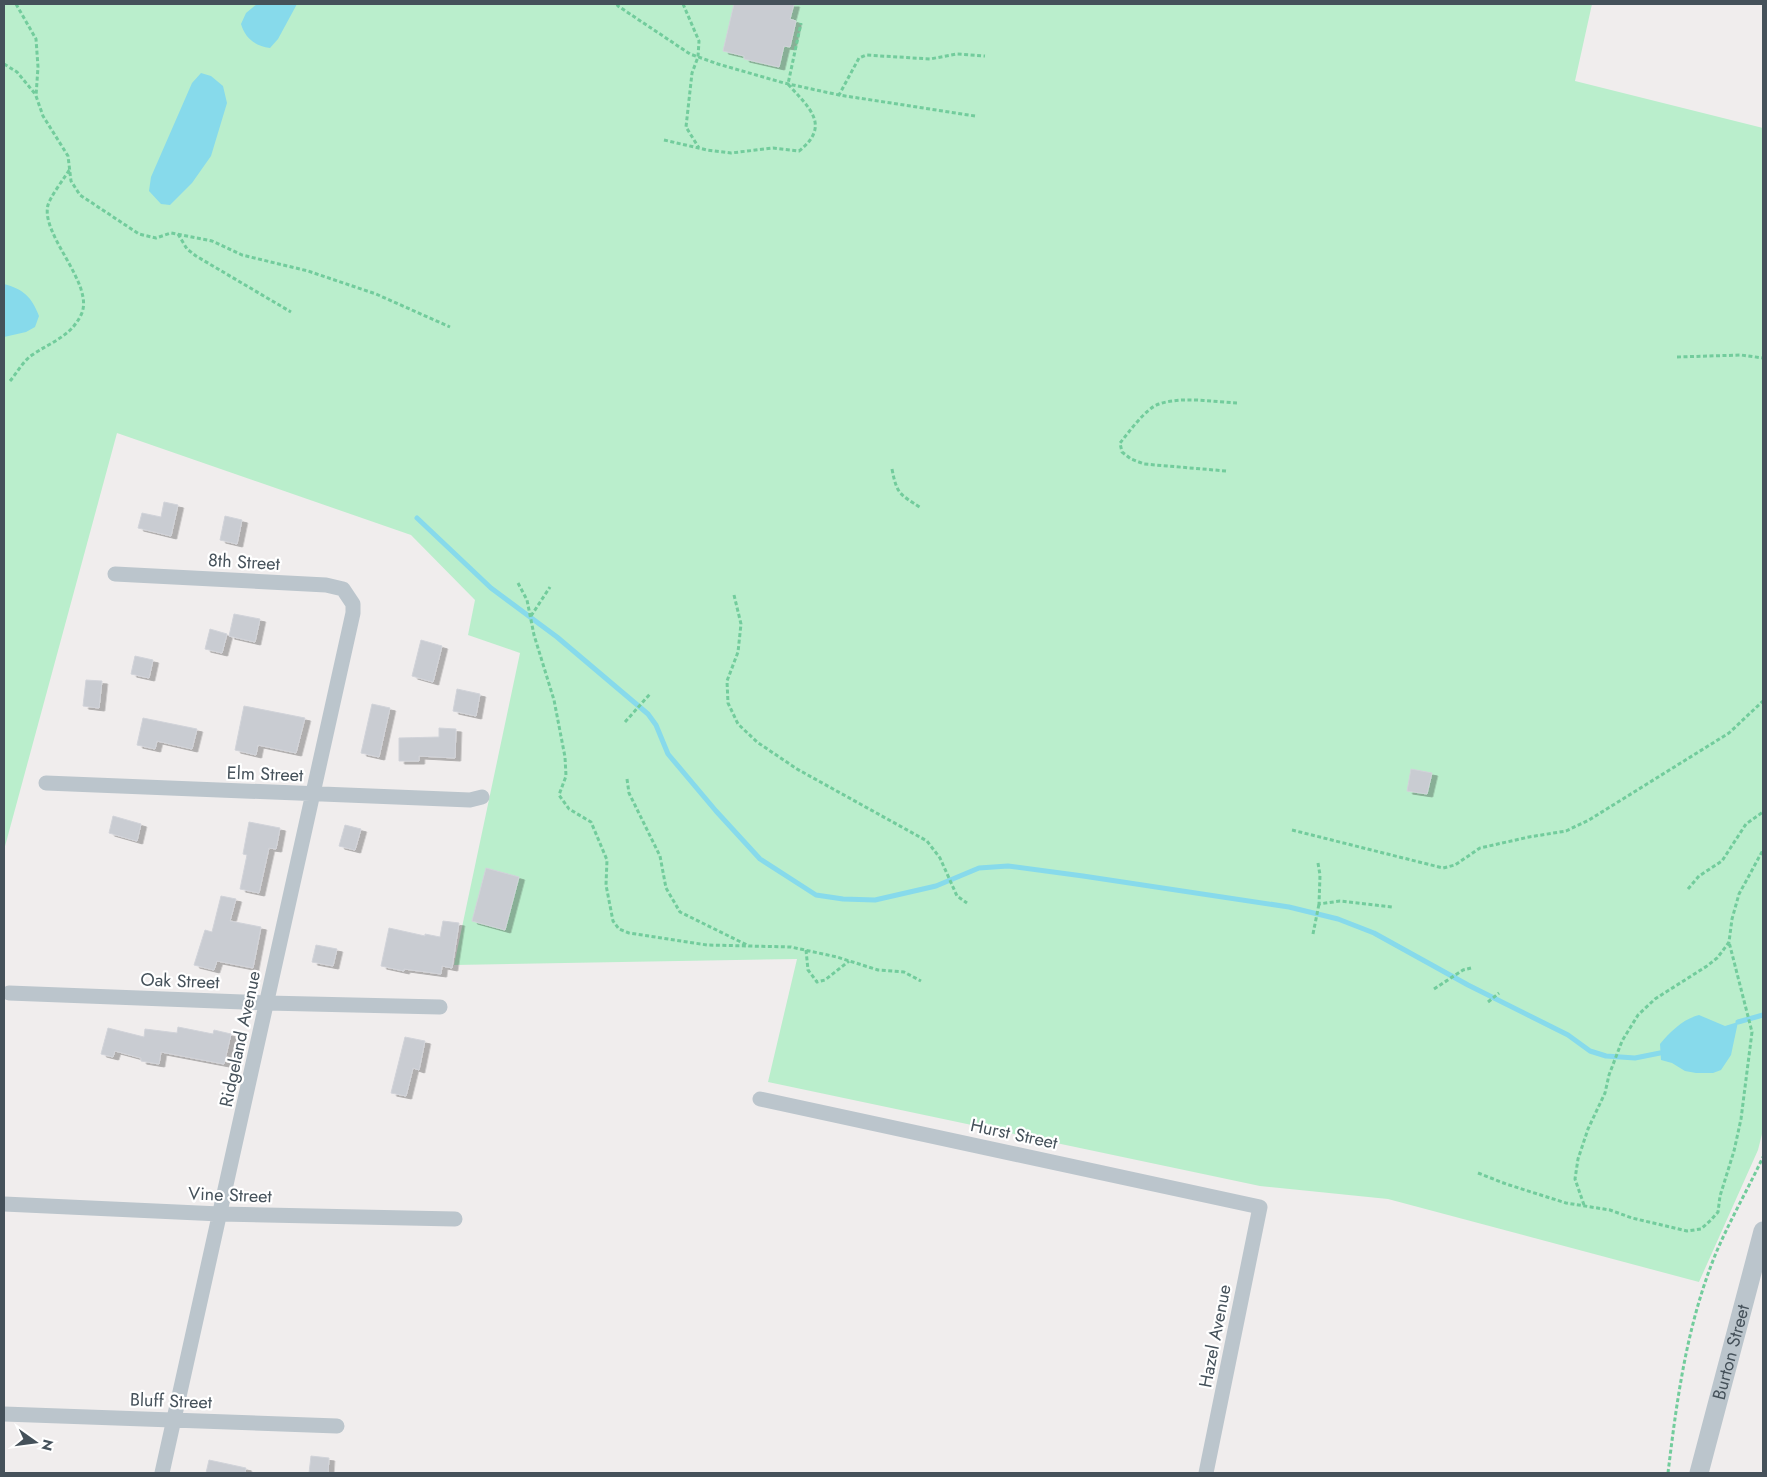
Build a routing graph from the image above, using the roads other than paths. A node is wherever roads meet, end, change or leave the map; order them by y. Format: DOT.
graph roads {
  1 [pos="115,574"];
  2 [pos="353,613"];
  3 [pos="46,783"];
  4 [pos="314,794"];
  5 [pos="482,797"];
  6 [pos="9,993"];
  7 [pos="267,1003"];
  8 [pos="440,1007"];
  9 [pos="760,1099"];
  10 [pos="4,1204"];
  11 [pos="1260,1207"];
  12 [pos="220,1214"];
  13 [pos="455,1219"];
  14 [pos="1763,1231"];
  15 [pos="4,1414"];
  16 [pos="174,1420"];
  17 [pos="337,1426"];
  18 [pos="162,1473"];
  19 [pos="1206,1473"];
  20 [pos="1699,1473"];
  1 -- 2 [label="street, 8th Street"];
  2 -- 4 [label="street, Ridgeland Avenue"];
  3 -- 4 [label="street, Elm Street"];
  4 -- 5 [label="street, Elm Street"];
  4 -- 7 [label="street, Ridgeland Avenue"];
  6 -- 7 [label="street, Oak Street"];
  7 -- 8 [label="street, Oak Street"];
  7 -- 12 [label="street, Ridgeland Avenue"];
  9 -- 11 [label="street, Hurst Street"];
  10 -- 12 [label="street, Vine Street"];
  11 -- 19 [label="street, Hazel Avenue"];
  12 -- 13 [label="street, Vine Street"];
  12 -- 16 [label="street, Ridgeland Avenue"];
  14 -- 20 [label="street, Burton Street"];
  15 -- 16 [label="street, Bluff Street"];
  16 -- 17 [label="street, Bluff Street"];
  16 -- 18 [label="street, Ridgeland Avenue"];
}
